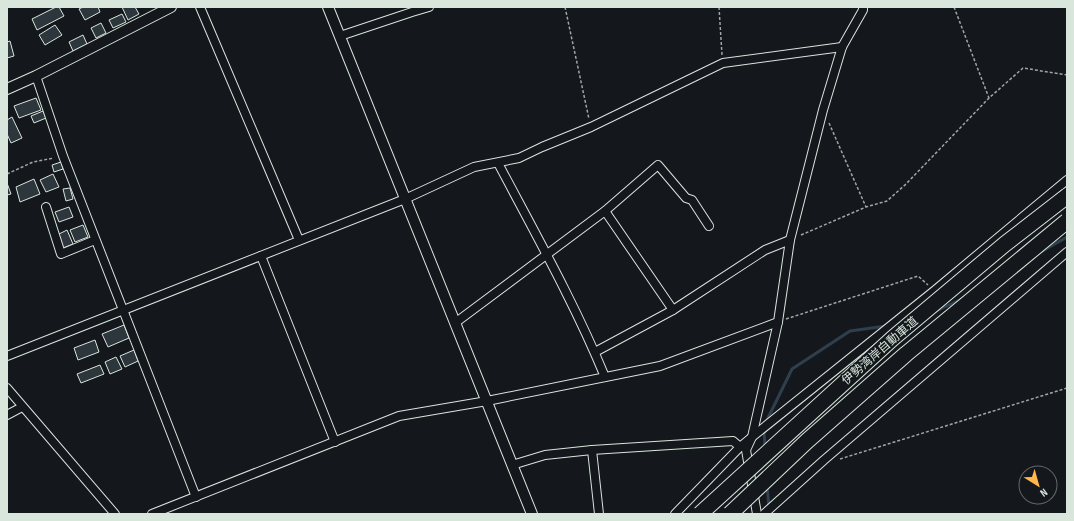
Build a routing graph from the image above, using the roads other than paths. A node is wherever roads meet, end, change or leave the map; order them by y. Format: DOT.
graph roads {
  1 [pos="171,7"];
  2 [pos="200,7"];
  3 [pos="328,7"];
  4 [pos="429,7"];
  5 [pos="863,7"];
  6 [pos="340,36"];
  7 [pos="842,47"];
  8 [pos="36,76"];
  9 [pos="7,89"];
  10 [pos="498,163"];
  11 [pos="1067,180"];
  12 [pos="1067,196"];
  13 [pos="405,199"];
  14 [pos="46,207"];
  15 [pos="605,212"];
  16 [pos="1067,221"];
  17 [pos="709,226"];
  18 [pos="95,240"];
  19 [pos="299,240"];
  20 [pos="790,240"];
  21 [pos="1067,252"];
  22 [pos="261,256"];
  23 [pos="547,256"];
  24 [pos="123,310"];
  25 [pos="673,310"];
  26 [pos="778,322"];
  27 [pos="455,323"];
  28 [pos="595,352"];
  29 [pos="7,356"];
  30 [pos="605,377"];
  31 [pos="7,388"];
  32 [pos="487,401"];
  33 [pos="22,407"];
  34 [pos="7,415"];
  35 [pos="752,437"];
  36 [pos="335,442"];
  37 [pos="740,447"];
  38 [pos="592,450"];
  39 [pos="512,465"];
  40 [pos="196,497"];
  41 [pos="529,513"];
  42 [pos="115,514"];
  43 [pos="152,514"];
  44 [pos="599,514"];
  45 [pos="675,514"];
  46 [pos="700,514"];
  47 [pos="730,514"];
  48 [pos="758,514"];
  49 [pos="764,514"];
  1 -- 8 [label="street"];
  2 -- 19 [label="street"];
  3 -- 6 [label="street"];
  4 -- 6 [label="street"];
  5 -- 7 [label="street"];
  6 -- 13 [label="street"];
  7 -- 10 [label="street"];
  7 -- 20 [label="street"];
  8 -- 9 [label="street"];
  8 -- 18 [label="street"];
  10 -- 13 [label="street"];
  10 -- 23 [label="street"];
  11 -- 35 [label="street"];
  12 -- 46 [label="highway, 伊勢湾岸自動車道, bridge"];
  13 -- 19 [label="street"];
  13 -- 27 [label="street"];
  14 -- 18 [label="street"];
  15 -- 17 [label="street"];
  15 -- 23 [label="street"];
  15 -- 25 [label="street"];
  16 -- 47 [label="highway, 伊勢湾岸自動車道, bridge"];
  18 -- 24 [label="street"];
  19 -- 22 [label="street"];
  20 -- 25 [label="street"];
  20 -- 26 [label="street"];
  21 -- 49 [label="street"];
  22 -- 24 [label="street"];
  22 -- 36 [label="street"];
  23 -- 27 [label="street"];
  23 -- 28 [label="street"];
  24 -- 29 [label="street"];
  24 -- 40 [label="street"];
  25 -- 28 [label="street"];
  26 -- 30 [label="street"];
  26 -- 35 [label="street"];
  27 -- 32 [label="street"];
  28 -- 30 [label="street"];
  30 -- 32 [label="street"];
  31 -- 33 [label="street"];
  32 -- 36 [label="street"];
  32 -- 39 [label="street"];
  33 -- 34 [label="street"];
  33 -- 42 [label="street"];
  35 -- 37 [label="street"];
  35 -- 48 [label="street"];
  36 -- 40 [label="street"];
  37 -- 38 [label="street"];
  37 -- 45 [label="street"];
  38 -- 39 [label="street"];
  38 -- 44 [label="street"];
  39 -- 41 [label="street"];
  40 -- 43 [label="street"];
}
